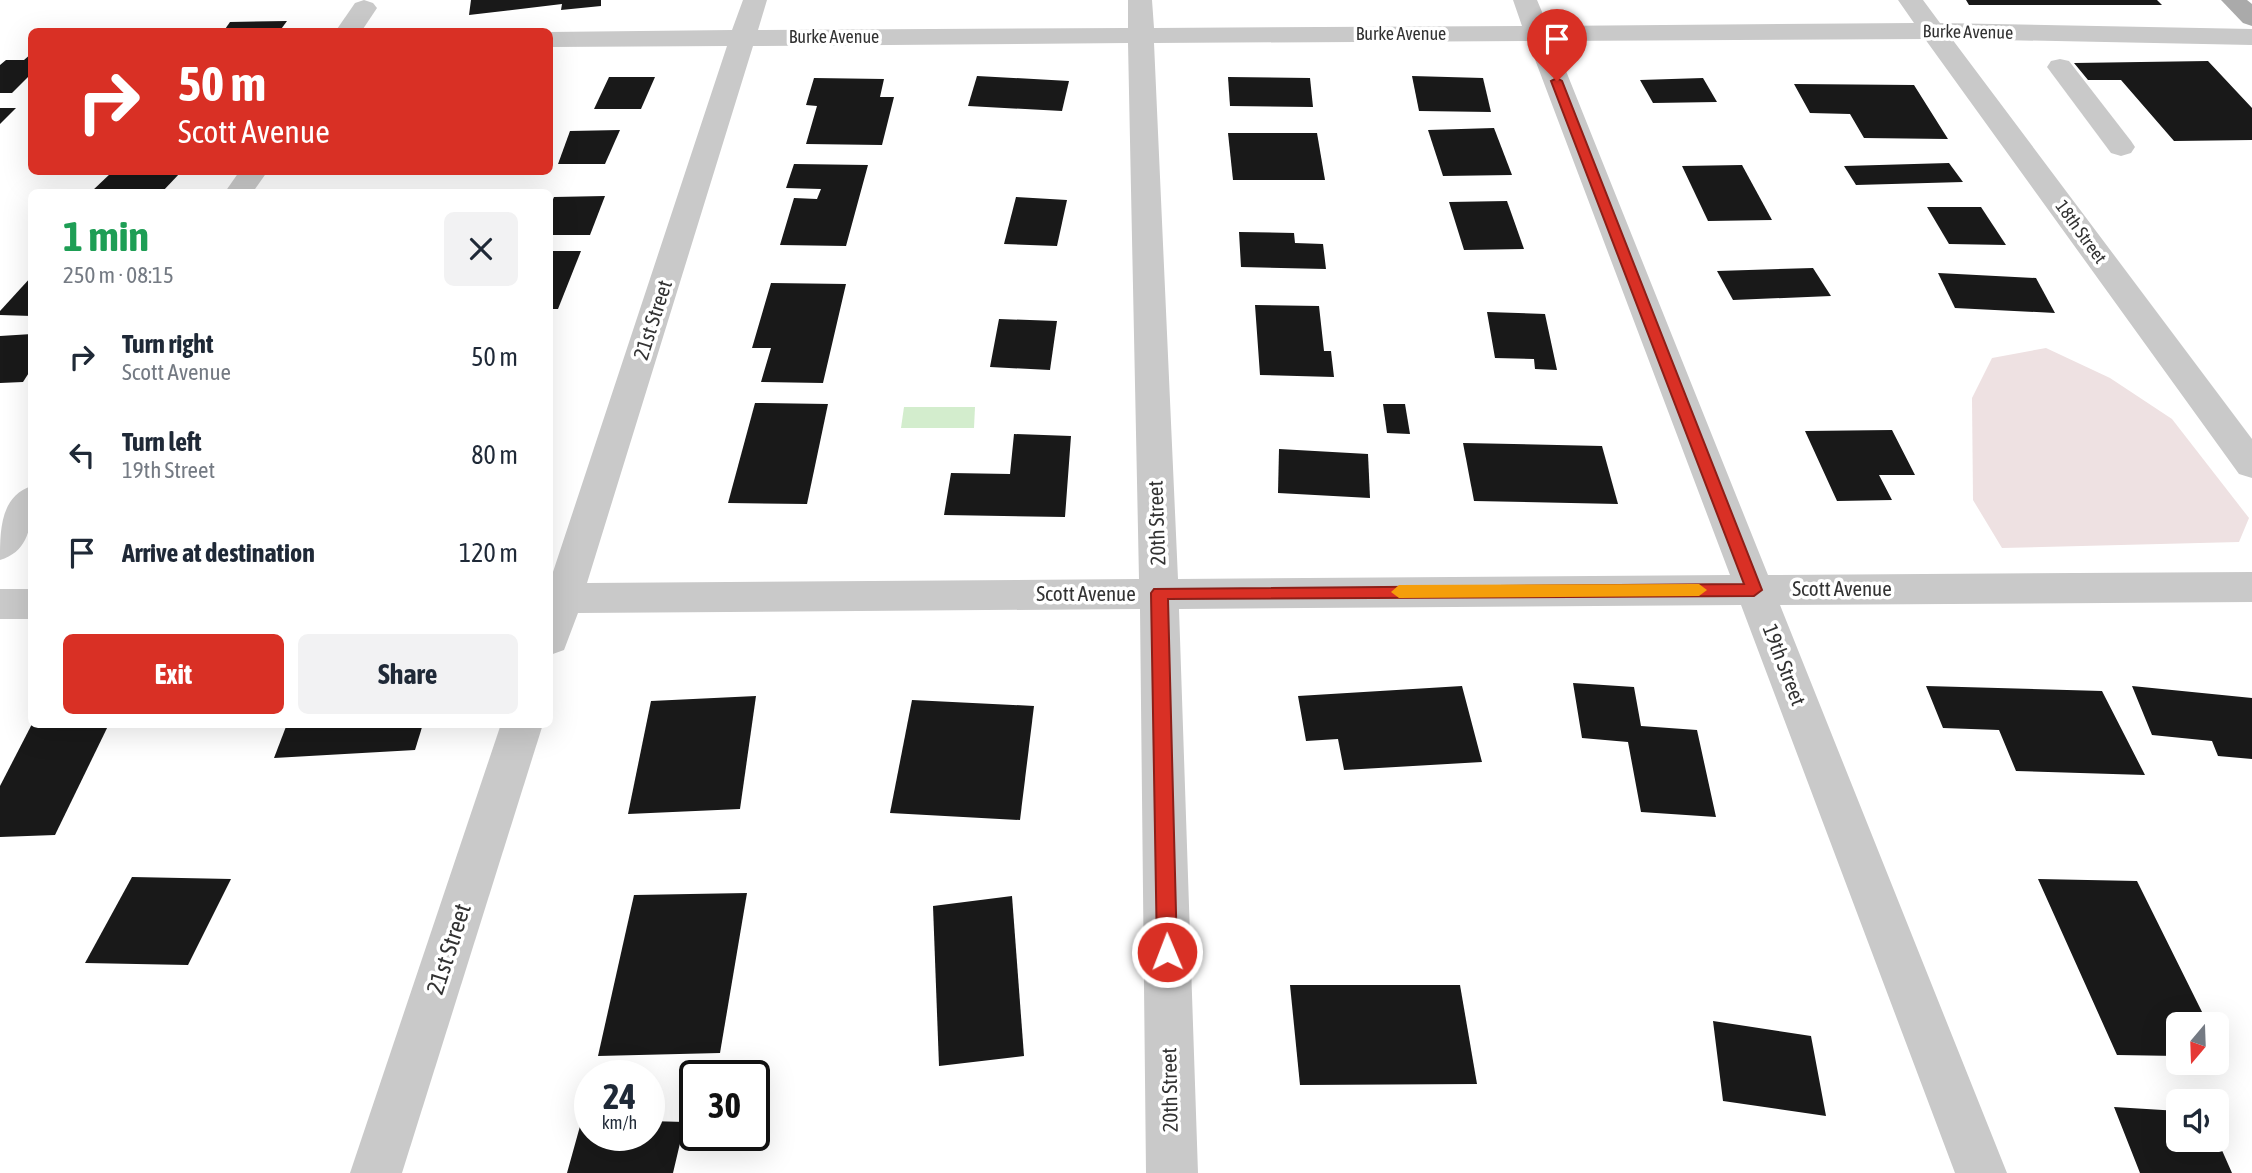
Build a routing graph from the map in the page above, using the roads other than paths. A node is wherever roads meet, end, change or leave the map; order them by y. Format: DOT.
graph roads {
  1 [pos="755,0"];
  2 [pos="1910,0"];
  3 [pos="2233,0"];
  4 [pos="364,8"];
  5 [pos="1532,17"];
  6 [pos="1140,18"];
  7 [pos="2252,18"];
  8 [pos="351,28"];
  9 [pos="1933,31"];
  10 [pos="2252,37"];
  11 [pos="744,38"];
  12 [pos="553,39"];
  13 [pos="2060,67"];
  14 [pos="2121,147"];
  15 [pos="2252,465"];
  16 [pos="28,505"];
  17 [pos="0,545"];
  18 [pos="2252,587"];
  19 [pos="1754,590"];
  20 [pos="1159,593"];
  21 [pos="556,598"];
  22 [pos="0,604"];
  23 [pos="28,604"];
  24 [pos="553,618"];
  25 [pos="521,728"];
  26 [pos="376,1173"];
  27 [pos="1172,1173"];
  28 [pos="1981,1173"];
  1 -- 11 [label="street, 21st Street"];
  2 -- 9 [label="street, 18th Street"];
  3 -- 7 [label="main road"];
  4 -- 8 [label="street"];
  5 -- 6 [label="street, Burke Avenue"];
  5 -- 9 [label="street, Burke Avenue"];
  5 -- 19 [label="street, 19th Street"];
  6 -- 11 [label="street, Burke Avenue"];
  6 -- 20 [label="street, 20th Street"];
  9 -- 10 [label="street, Burke Avenue"];
  9 -- 15 [label="street, 18th Street"];
  11 -- 12 [label="street, Burke Avenue"];
  11 -- 21 [label="street, 21st Street"];
  13 -- 14 [label="street"];
  16 -- 17 [label="street"];
  18 -- 19 [label="street, Scott Avenue"];
  19 -- 20 [label="street, Scott Avenue"];
  19 -- 28 [label="street, 19th Street"];
  20 -- 21 [label="street, Scott Avenue"];
  20 -- 27 [label="street, 20th Street"];
  21 -- 24 [label="street, 21st Street"];
  22 -- 23 [label="street"];
  25 -- 26 [label="street, 21st Street"];
}
